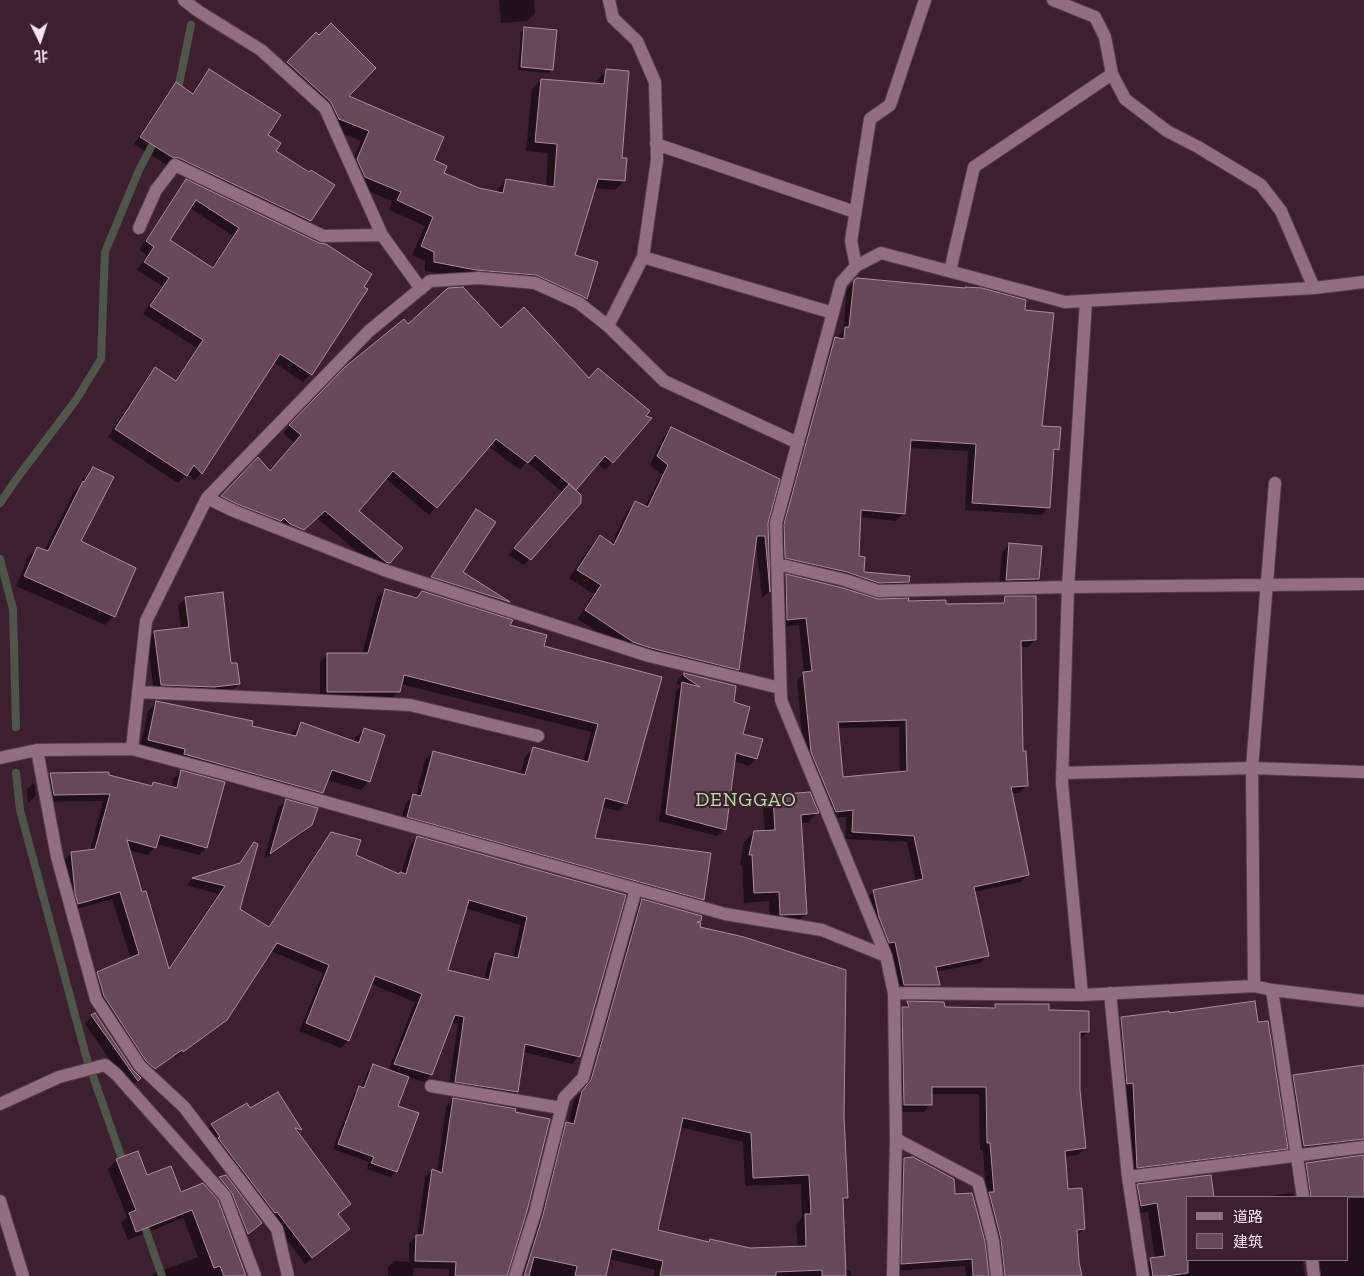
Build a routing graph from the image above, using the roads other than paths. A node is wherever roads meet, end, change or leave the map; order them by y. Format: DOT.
graph roads {
  1 [pos="184,0"];
  2 [pos="608,0"];
  3 [pos="925,0"];
  4 [pos="1052,0"];
  5 [pos="1112,74"];
  6 [pos="656,144"];
  7 [pos="855,212"];
  8 [pos="140,228"];
  9 [pos="382,235"];
  10 [pos="643,257"];
  11 [pos="856,266"];
  12 [pos="950,271"];
  13 [pos="1364,282"];
  14 [pos="1314,288"];
  15 [pos="421,289"];
  16 [pos="1086,301"];
  17 [pos="833,313"];
  18 [pos="608,326"];
  19 [pos="798,443"];
  20 [pos="1275,482"];
  21 [pos="207,498"];
  22 [pos="777,564"];
  23 [pos="1364,584"];
  24 [pos="1268,585"];
  25 [pos="1068,587"];
  26 [pos="780,688"];
  27 [pos="138,692"];
  28 [pos="538,736"];
  29 [pos="37,750"];
  30 [pos="132,750"];
  31 [pos="0,758"];
  32 [pos="1252,768"];
  33 [pos="1364,772"];
  34 [pos="1062,773"];
  35 [pos="636,889"];
  36 [pos="886,956"];
  37 [pos="1254,986"];
  38 [pos="1272,990"];
  39 [pos="894,993"];
  40 [pos="1110,993"];
  41 [pos="1082,995"];
  42 [pos="1364,1001"];
  43 [pos="432,1086"];
  44 [pos="0,1104"];
  45 [pos="562,1108"];
  46 [pos="896,1139"];
  47 [pos="1364,1147"];
  48 [pos="1297,1156"];
  49 [pos="1128,1177"];
  50 [pos="1303,1196"];
  51 [pos="0,1201"];
  52 [pos="1312,1261"];
  53 [pos="23,1276"];
  54 [pos="255,1276"];
  55 [pos="288,1276"];
  56 [pos="515,1276"];
  57 [pos="892,1276"];
  58 [pos="997,1276"];
  59 [pos="1143,1276"];
  60 [pos="1314,1276"];
  1 -- 9 [label="street"];
  2 -- 6 [label="street"];
  3 -- 7 [label="street"];
  4 -- 5 [label="street"];
  5 -- 12 [label="street"];
  5 -- 14 [label="street"];
  6 -- 7 [label="street"];
  6 -- 10 [label="street"];
  7 -- 11 [label="street"];
  8 -- 9 [label="street"];
  9 -- 15 [label="street"];
  10 -- 17 [label="street"];
  10 -- 18 [label="street"];
  11 -- 12 [label="street"];
  11 -- 17 [label="street"];
  12 -- 16 [label="street"];
  13 -- 14 [label="street"];
  14 -- 16 [label="street"];
  15 -- 18 [label="street"];
  15 -- 21 [label="street"];
  16 -- 25 [label="street"];
  17 -- 19 [label="street"];
  18 -- 19 [label="street"];
  19 -- 22 [label="street"];
  20 -- 24 [label="street"];
  21 -- 26 [label="street"];
  21 -- 27 [label="street"];
  22 -- 25 [label="street"];
  22 -- 26 [label="street"];
  23 -- 24 [label="street"];
  24 -- 25 [label="street"];
  24 -- 32 [label="street"];
  25 -- 34 [label="street"];
  26 -- 36 [label="street"];
  27 -- 28 [label="street"];
  27 -- 30 [label="street"];
  29 -- 30 [label="street"];
  29 -- 31 [label="street"];
  29 -- 55 [label="street"];
  30 -- 35 [label="street"];
  32 -- 33 [label="street"];
  32 -- 34 [label="street"];
  32 -- 37 [label="street"];
  34 -- 41 [label="street"];
  35 -- 36 [label="street"];
  35 -- 45 [label="street"];
  36 -- 39 [label="street"];
  37 -- 38 [label="street"];
  37 -- 40 [label="street"];
  38 -- 42 [label="street"];
  38 -- 48 [label="street"];
  39 -- 41 [label="street"];
  39 -- 46 [label="street"];
  40 -- 41 [label="street"];
  40 -- 49 [label="street"];
  43 -- 45 [label="street"];
  44 -- 54 [label="street"];
  45 -- 56 [label="street"];
  46 -- 57 [label="street"];
  46 -- 58 [label="street"];
  47 -- 48 [label="street"];
  48 -- 49 [label="street"];
  48 -- 50 [label="street"];
  49 -- 59 [label="street"];
  51 -- 53 [label="street"];
  52 -- 60 [label="street"];
}
